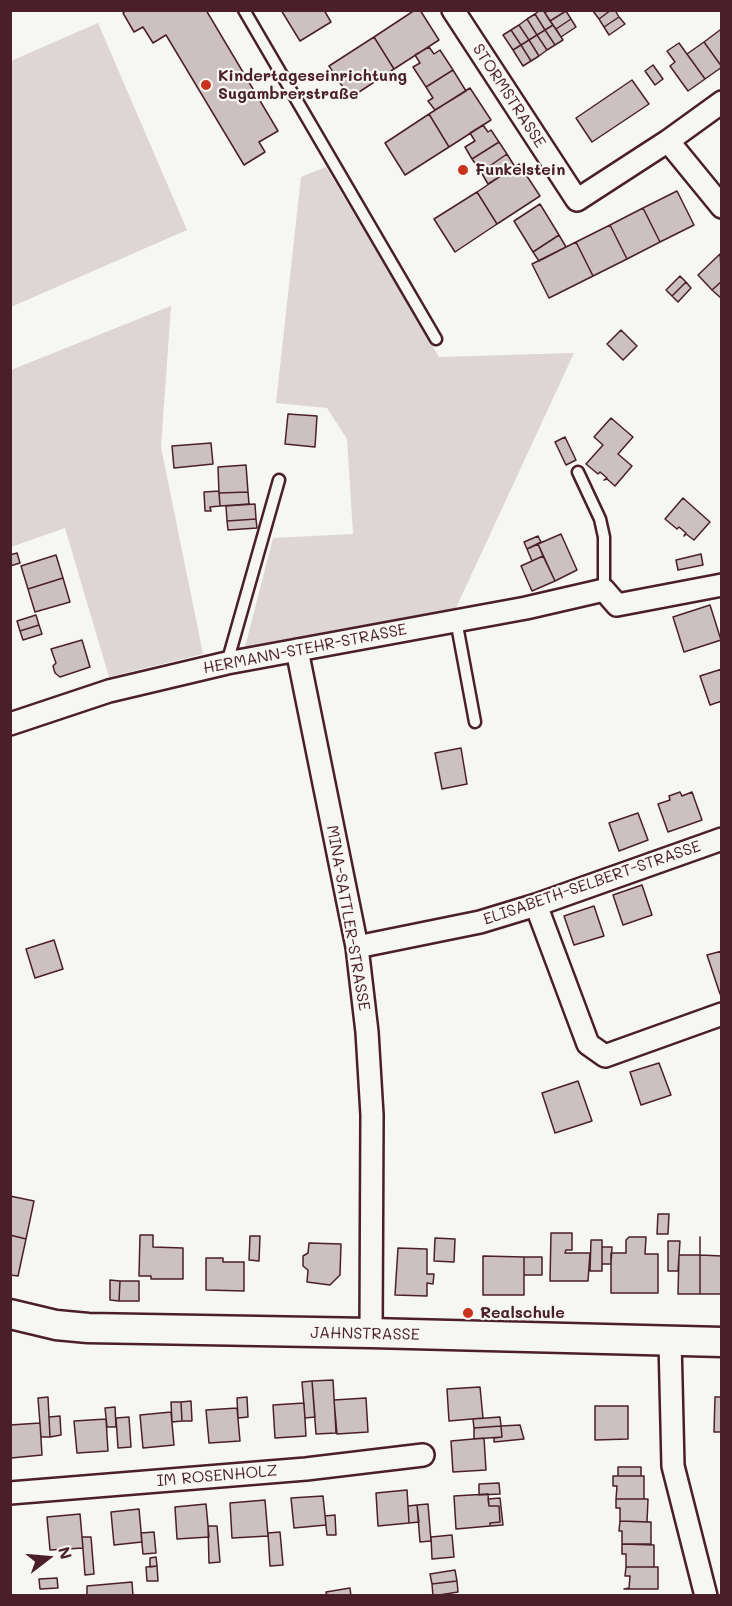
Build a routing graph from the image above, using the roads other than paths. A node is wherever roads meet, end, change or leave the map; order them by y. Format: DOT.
graph roads {
  1 [pos="244,10"];
  2 [pos="453,10"];
  3 [pos="722,102"];
  4 [pos="668,141"];
  5 [pos="722,207"];
  6 [pos="436,339"];
  7 [pos="578,472"];
  8 [pos="279,480"];
  9 [pos="722,585"];
  10 [pos="604,590"];
  11 [pos="456,620"];
  12 [pos="297,650"];
  13 [pos="227,663"];
  14 [pos="475,722"];
  15 [pos="10,724"];
  16 [pos="722,839"];
  17 [pos="536,905"];
  18 [pos="357,947"];
  19 [pos="722,1014"];
  20 [pos="10,1314"];
  21 [pos="371,1333"];
  22 [pos="670,1341"];
  23 [pos="722,1342"];
  24 [pos="423,1455"];
  25 [pos="10,1493"];
  26 [pos="706,1596"];
  1 -- 6 [label="lane"];
  2 -- 4 [label="street, STORMSTRASSE"];
  3 -- 4 [label="street"];
  4 -- 5 [label="street"];
  7 -- 10 [label="lane"];
  8 -- 13 [label="lane"];
  9 -- 10 [label="street"];
  10 -- 11 [label="street, HERMANN-STEHR-STRASSE"];
  11 -- 12 [label="street, HERMANN-STEHR-STRASSE"];
  11 -- 14 [label="lane"];
  12 -- 13 [label="street, HERMANN-STEHR-STRASSE"];
  12 -- 18 [label="street, MINA-SATTLER-STRASSE"];
  13 -- 15 [label="street, HERMANN-STEHR-STRASSE"];
  16 -- 17 [label="street, ELISABETH-SELBERT-STRASSE"];
  17 -- 18 [label="street, ELISABETH-SELBERT-STRASSE"];
  17 -- 19 [label="street"];
  18 -- 21 [label="street, MINA-SATTLER-STRASSE"];
  20 -- 21 [label="main road, JAHNSTRASSE"];
  21 -- 22 [label="main road, JAHNSTRASSE"];
  22 -- 23 [label="main road, JAHNSTRASSE"];
  22 -- 26 [label="street"];
  24 -- 25 [label="street, IM ROSENHOLZ"];
}
